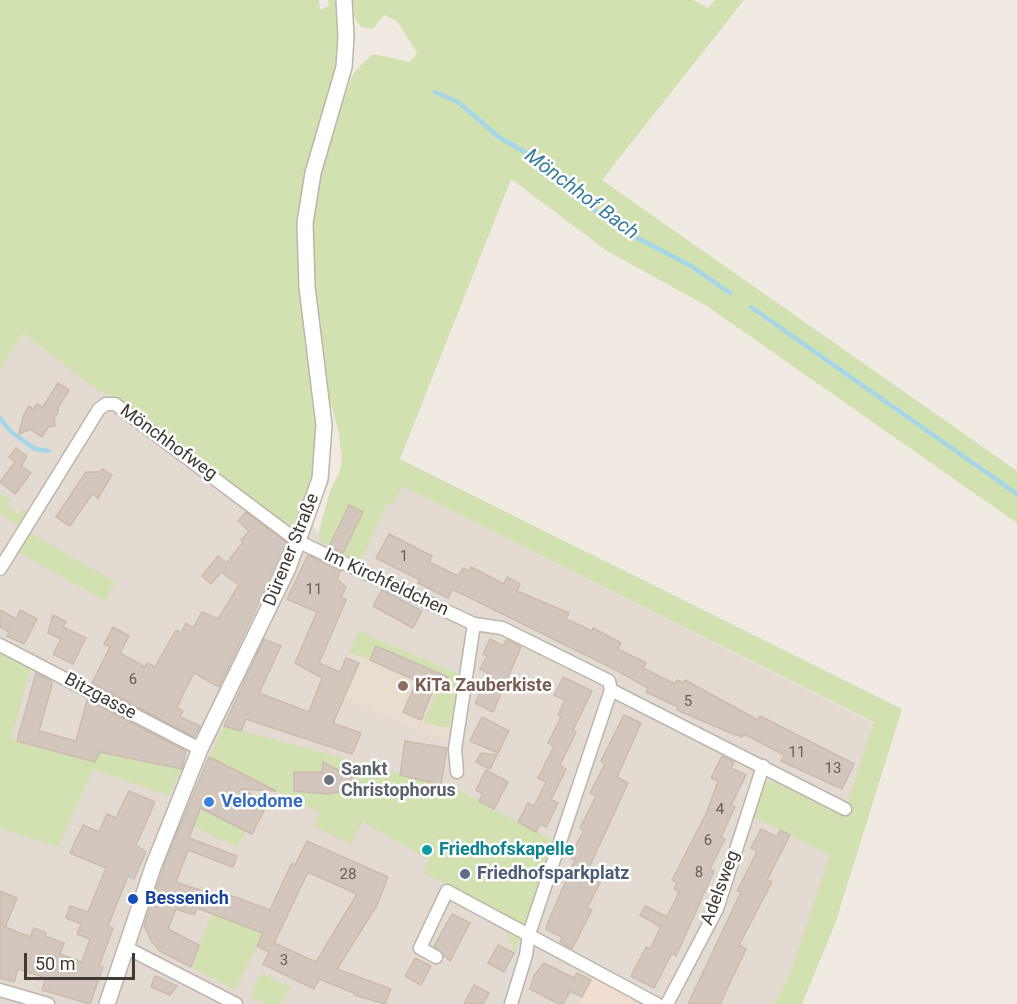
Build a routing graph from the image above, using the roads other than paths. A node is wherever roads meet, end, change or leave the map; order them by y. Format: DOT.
graph roads {
  1 [pos="344,0"];
  2 [pos="299,542"];
  3 [pos="0,569"];
  4 [pos="474,624"];
  5 [pos="0,645"];
  6 [pos="611,690"];
  7 [pos="200,749"];
  8 [pos="763,766"];
  9 [pos="457,772"];
  10 [pos="845,809"];
  11 [pos="529,934"];
  12 [pos="125,947"];
  13 [pos="436,957"];
  14 [pos="0,990"];
  15 [pos="48,1004"];
  16 [pos="107,1004"];
  17 [pos="236,1004"];
  18 [pos="511,1004"];
  19 [pos="657,1004"];
  20 [pos="667,1004"];
  1 -- 2 [label="street, Dürener Straße"];
  2 -- 3 [label="street, Mönchhofweg"];
  2 -- 4 [label="street, Im Kirchfeldchen"];
  2 -- 7 [label="street, Dürener Straße"];
  4 -- 6 [label="street, Im Kirchfeldchen"];
  4 -- 9 [label="street"];
  5 -- 7 [label="street, Bitzgasse"];
  6 -- 8 [label="street"];
  6 -- 11 [label="street"];
  7 -- 12 [label="street, Dürener Straße"];
  8 -- 10 [label="street"];
  8 -- 20 [label="street, Adelsweg"];
  11 -- 13 [label="street"];
  11 -- 18 [label="street"];
  11 -- 19 [label="street"];
  12 -- 16 [label="street, Dürener Straße"];
  12 -- 17 [label="street"];
  14 -- 15 [label="street"];
}
